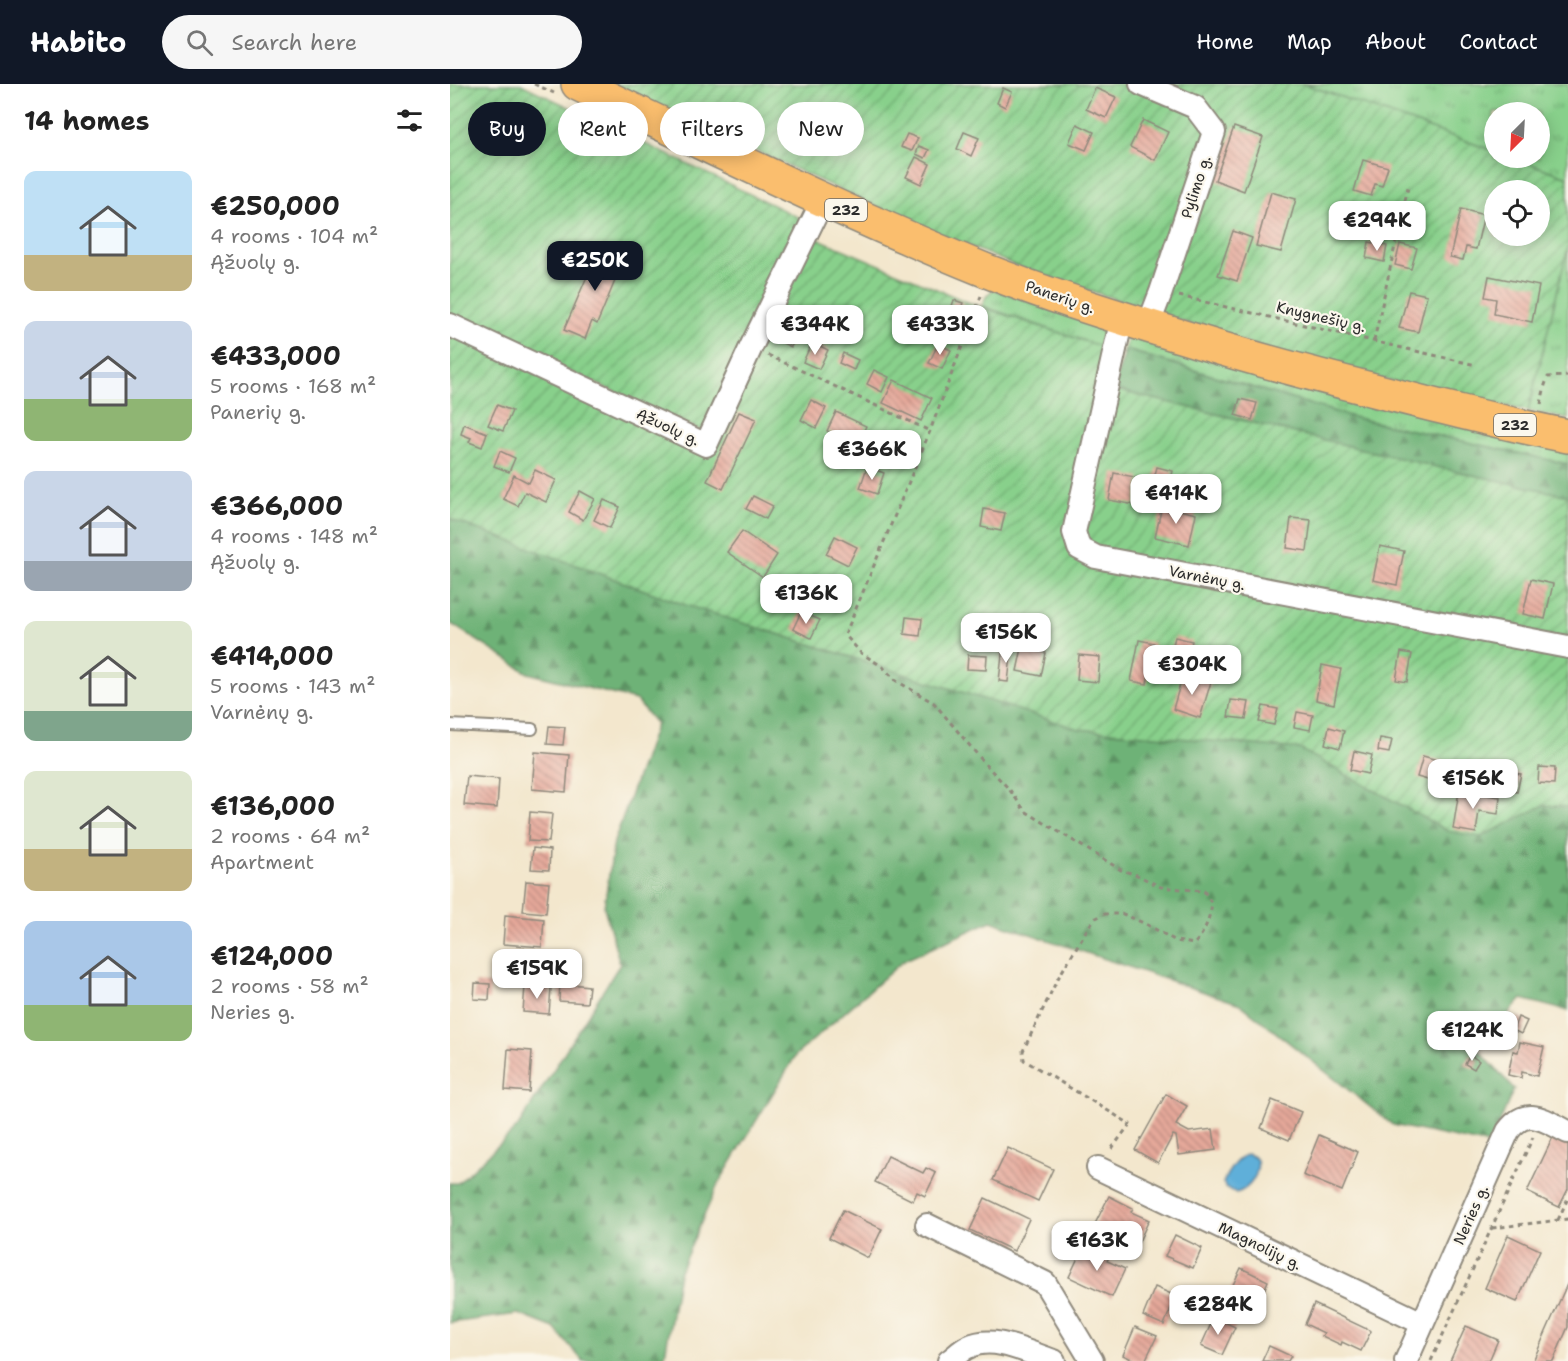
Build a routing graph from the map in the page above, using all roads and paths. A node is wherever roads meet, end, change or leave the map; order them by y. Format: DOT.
graph roads {
  1 [pos="578,84"];
  2 [pos="1141,84"];
  3 [pos="1408,187"];
  4 [pos="823,200"];
  5 [pos="991,272"];
  6 [pos="1161,292"];
  7 [pos="1135,322"];
  8 [pos="450,326"];
  9 [pos="1374,341"];
  10 [pos="751,347"];
  11 [pos="1476,365"];
  12 [pos="1568,376"];
  13 [pos="930,430"];
  14 [pos="1536,430"];
  15 [pos="1568,435"];
  16 [pos="1568,646"];
  17 [pos="450,725"];
  18 [pos="532,729"];
  19 [pos="1541,1119"];
  20 [pos="1568,1132"];
  21 [pos="1098,1168"];
  22 [pos="1568,1198"];
  23 [pos="1568,1219"];
  24 [pos="1558,1220"];
  25 [pos="927,1225"];
  26 [pos="1492,1228"];
  27 [pos="1422,1323"];
  28 [pos="949,1361"];
  29 [pos="1054,1361"];
  30 [pos="1092,1361"];
  31 [pos="1406,1361"];
  32 [pos="1431,1361"];
  1 -- 4 [label="main road, Panerių g. / 232"];
  2 -- 6 [label="street, Pylimo g."];
  3 -- 9 [label="path"];
  4 -- 5 [label="main road, Panerių g. / 232"];
  4 -- 10 [label="street, Ąžuolų g."];
  5 -- 7 [label="main road, Panerių g. / 232"];
  5 -- 13 [label="path"];
  6 -- 7 [label="street, Pylimo g."];
  6 -- 9 [label="path, Knygnešių g."];
  7 -- 14 [label="main road, Panerių g. / 232"];
  7 -- 16 [label="street, Varnėnų g."];
  8 -- 10 [label="street, Ąžuolų g."];
  9 -- 11 [label="path, Knygnešių g."];
  10 -- 13 [label="path"];
  12 -- 14 [label="path"];
  13 -- 21 [label="path"];
  14 -- 15 [label="main road, Panerių g. / 232"];
  17 -- 18 [label="lane"];
  19 -- 20 [label="street"];
  19 -- 26 [label="path"];
  19 -- 27 [label="street, Neries g."];
  21 -- 27 [label="street, Magnolijų g."];
  22 -- 24 [label="path"];
  23 -- 24 [label="path"];
  24 -- 26 [label="path"];
  25 -- 30 [label="street"];
  26 -- 32 [label="path"];
  27 -- 31 [label="street, Neries g."];
  28 -- 29 [label="street"];
}
